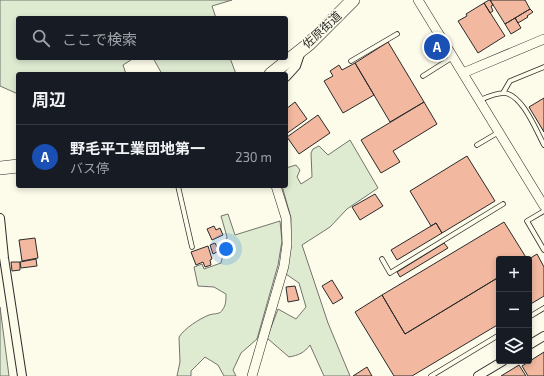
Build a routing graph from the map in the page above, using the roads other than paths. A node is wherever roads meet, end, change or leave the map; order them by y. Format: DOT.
graph roads {
  1 [pos="353,0"];
  2 [pos="418,0"];
  3 [pos="397,34"];
  4 [pos="544,39"];
  5 [pos="302,48"];
  6 [pos="453,57"];
  7 [pos="288,60"];
  8 [pos="288,60"];
  9 [pos="352,61"];
  10 [pos="544,67"];
  11 [pos="273,72"];
  12 [pos="463,73"];
  13 [pos="288,75"];
  14 [pos="423,76"];
  15 [pos="503,93"];
  16 [pos="480,100"];
  17 [pos="499,132"];
  18 [pos="477,145"];
  19 [pos="544,145"];
  20 [pos="16,166"];
  21 [pos="0,168"];
  22 [pos="178,188"];
  23 [pos="277,188"];
  24 [pos="503,204"];
  25 [pos="544,206"];
  26 [pos="544,211"];
  27 [pos="0,218"];
  28 [pos="192,247"];
  29 [pos="544,250"];
  30 [pos="382,259"];
  31 [pos="544,308"];
  32 [pos="532,315"];
  33 [pos="544,336"];
  34 [pos="496,337"];
  35 [pos="532,343"];
  36 [pos="498,364"];
  37 [pos="22,376"];
  38 [pos="252,376"];
  39 [pos="431,376"];
  40 [pos="478,376"];
  1 -- 5 [label="highway, 佐原街道"];
  2 -- 6 [label="street"];
  3 -- 9 [label="lane"];
  4 -- 12 [label="street"];
  5 -- 7 [label="highway, 佐原街道"];
  5 -- 13 [label="street"];
  6 -- 12 [label="street"];
  6 -- 14 [label="lane"];
  8 -- 11 [label="highway, 佐原街道"];
  10 -- 15 [label="lane"];
  12 -- 16 [label="street"];
  15 -- 16 [label="lane"];
  15 -- 19 [label="lane"];
  16 -- 17 [label="street"];
  17 -- 18 [label="lane"];
  17 -- 25 [label="street"];
  20 -- 21 [label="highway"];
  22 -- 28 [label="lane"];
  23 -- 38 [label="street"];
  24 -- 30 [label="lane"];
  26 -- 29 [label="lane"];
  27 -- 37 [label="street"];
  31 -- 32 [label="lane"];
  33 -- 35 [label="street"];
  34 -- 39 [label="lane"];
  36 -- 40 [label="street"];
}
